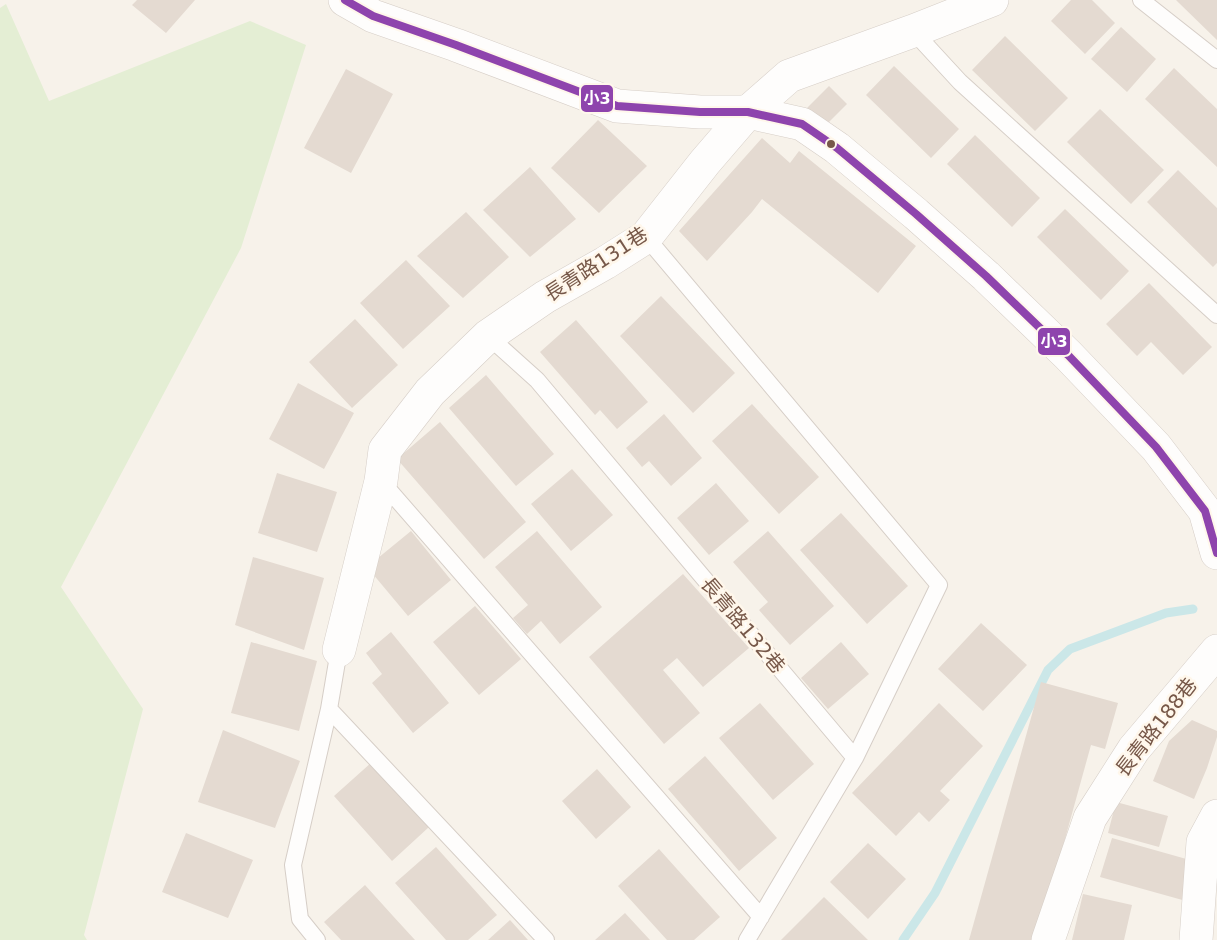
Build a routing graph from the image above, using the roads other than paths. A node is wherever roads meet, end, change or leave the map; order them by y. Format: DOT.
graph roads {
  1 [pos="345,0"];
  2 [pos="992,0"];
  3 [pos="1141,0"];
  4 [pos="913,31"];
  5 [pos="1217,60"];
  6 [pos="748,112"];
  7 [pos="646,237"];
  8 [pos="1217,315"];
  9 [pos="488,336"];
  10 [pos="381,481"];
  11 [pos="1217,553"];
  12 [pos="339,650"];
  13 [pos="1217,651"];
  14 [pos="329,709"];
  15 [pos="855,758"];
  16 [pos="1217,816"];
  17 [pos="761,917"];
  18 [pos="317,940"];
  19 [pos="546,940"];
  20 [pos="747,940"];
  21 [pos="1048,940"];
  22 [pos="1196,940"];
  1 -- 6 [label="street"];
  2 -- 4 [label="street, 長青路131巷"];
  3 -- 5 [label="lane"];
  4 -- 6 [label="street, 長青路131巷"];
  4 -- 8 [label="lane"];
  6 -- 7 [label="street, 長青路131巷"];
  6 -- 11 [label="street"];
  7 -- 9 [label="street, 長青路131巷"];
  7 -- 15 [label="lane"];
  9 -- 10 [label="street, 長青路131巷"];
  9 -- 15 [label="lane, 長青路132巷"];
  10 -- 12 [label="street, 長青路131巷"];
  10 -- 17 [label="lane"];
  12 -- 14 [label="lane"];
  13 -- 21 [label="street, 長青路188巷"];
  14 -- 18 [label="lane"];
  14 -- 19 [label="lane"];
  15 -- 17 [label="lane"];
  16 -- 22 [label="street"];
  17 -- 20 [label="lane"];
}
